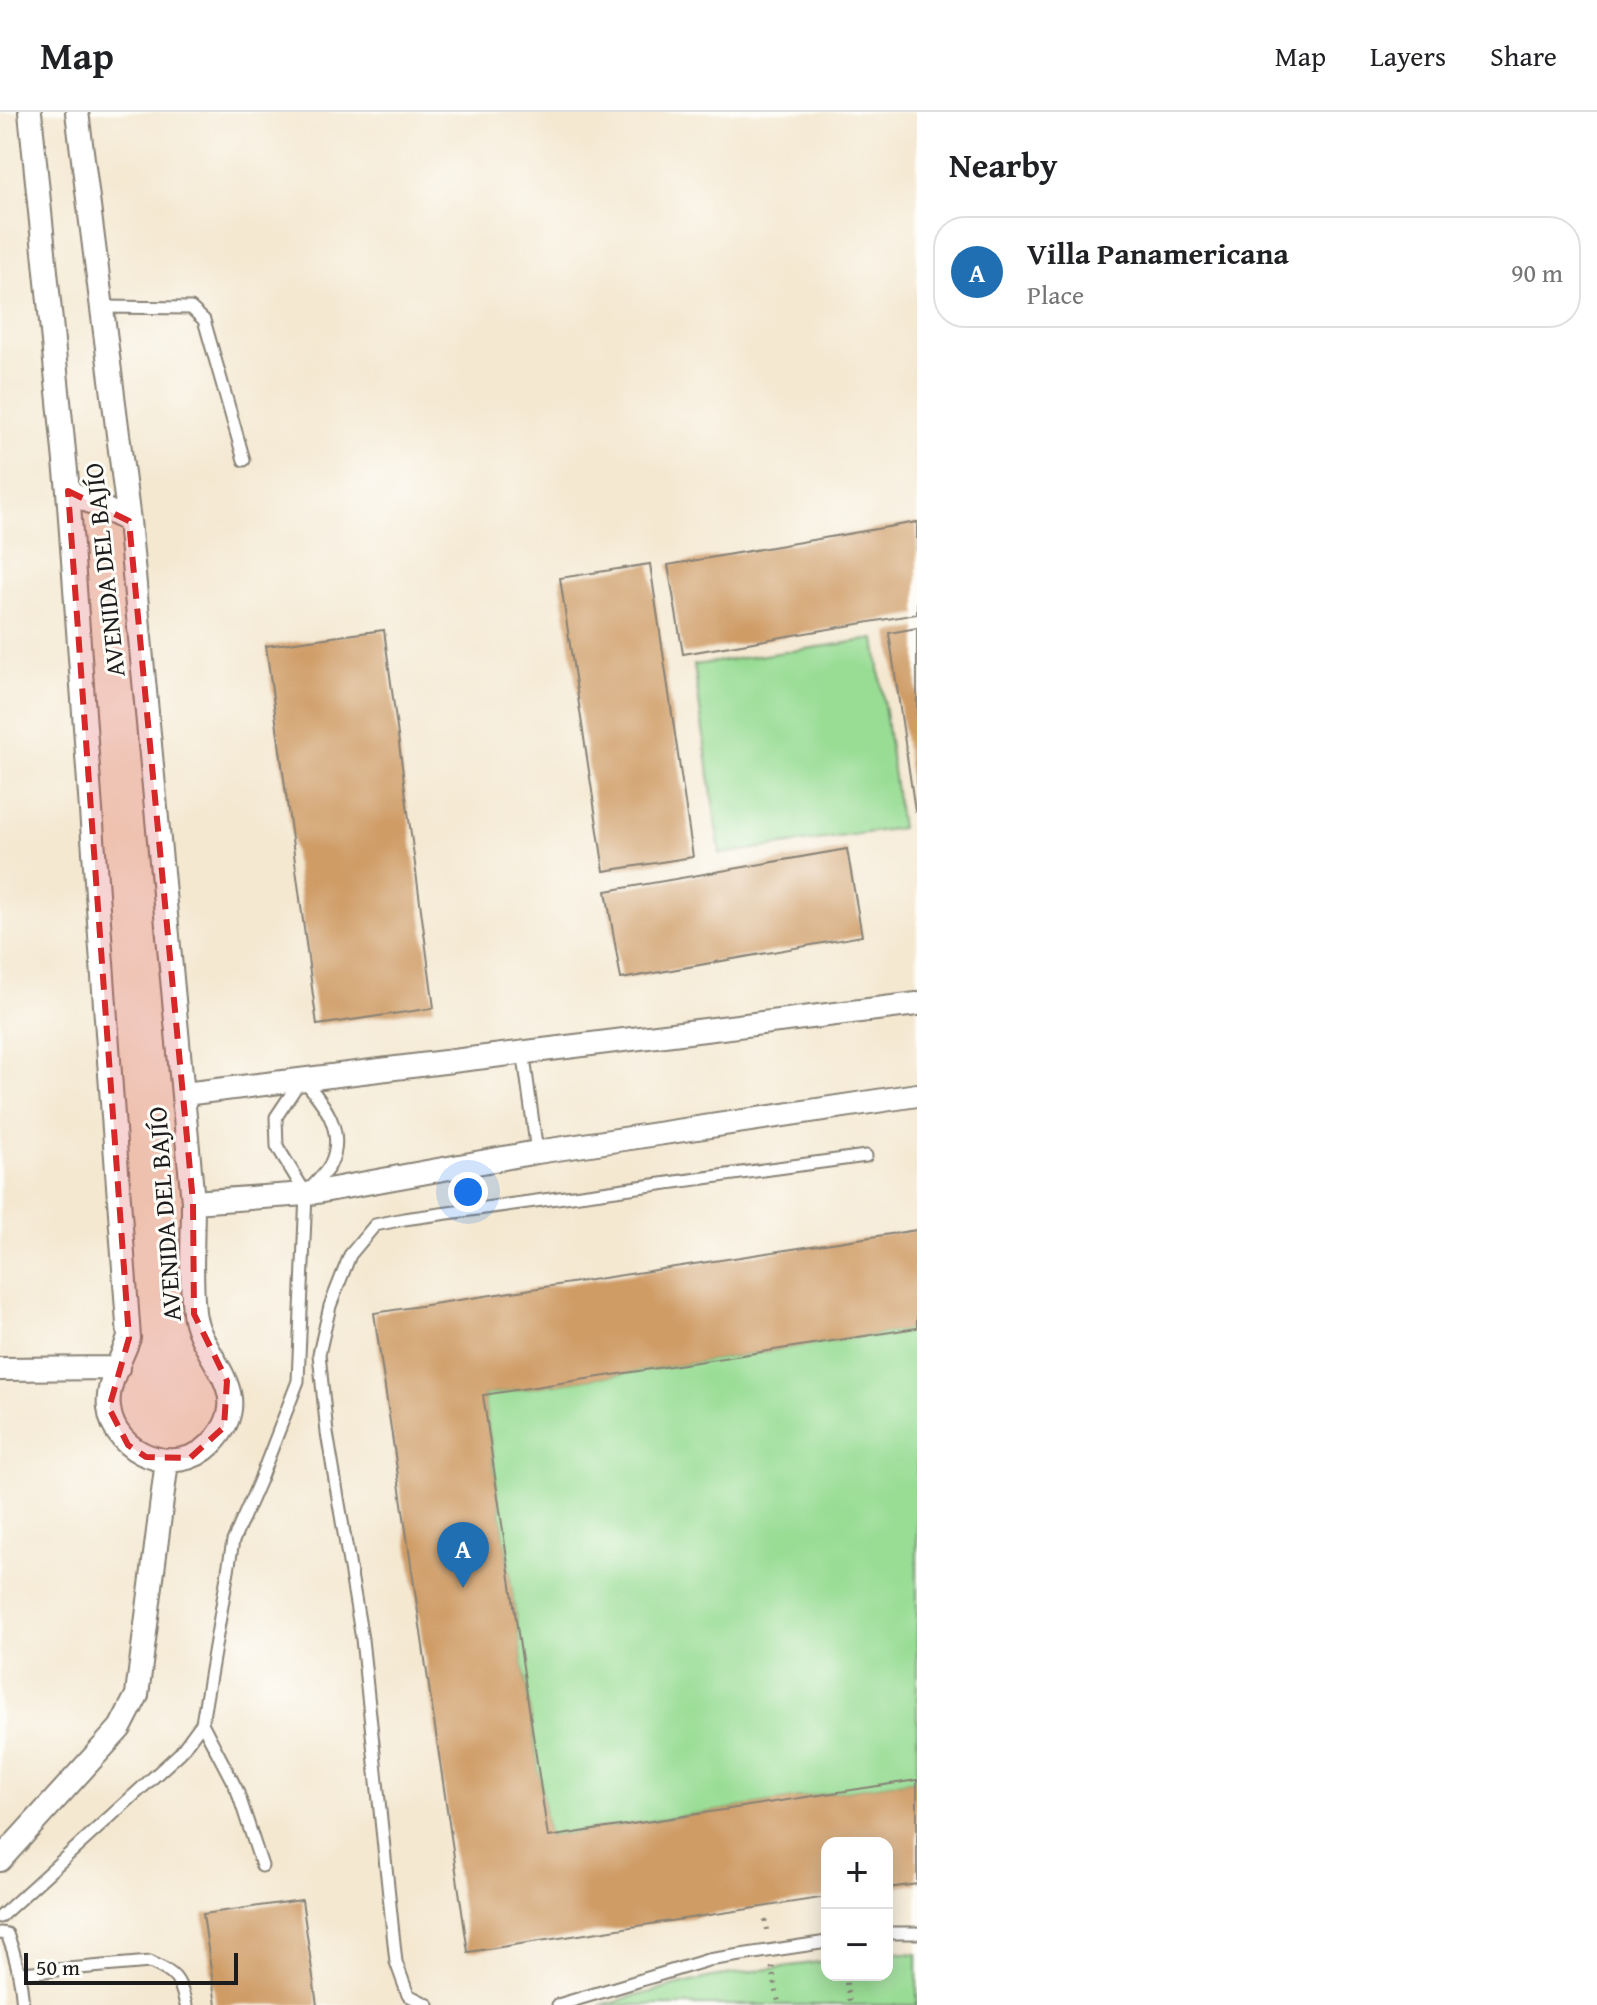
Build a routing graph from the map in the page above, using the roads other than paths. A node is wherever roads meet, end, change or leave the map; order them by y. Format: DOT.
graph roads {
  1 [pos="30,112"];
  2 [pos="77,112"];
  3 [pos="102,307"];
  4 [pos="244,460"];
  5 [pos="68,491"];
  6 [pos="129,521"];
  7 [pos="917,1004"];
  8 [pos="523,1050"];
  9 [pos="302,1078"];
  10 [pos="184,1094"];
  11 [pos="917,1095"];
  12 [pos="537,1152"];
  13 [pos="866,1156"];
  14 [pos="306,1194"];
  15 [pos="193,1202"];
  16 [pos="118,1368"];
  17 [pos="0,1369"];
  18 [pos="167,1461"];
  19 [pos="202,1723"];
  20 [pos="0,1860"];
  21 [pos="262,1866"];
  22 [pos="0,1917"];
  23 [pos="0,1933"];
  24 [pos="893,1933"];
  25 [pos="917,1933"];
  26 [pos="821,1943"];
  27 [pos="21,1973"];
  28 [pos="23,2005"];
  29 [pos="186,2005"];
  30 [pos="428,2005"];
  31 [pos="558,2005"];
  1 -- 5 [label="street, AVENIDA DEL BAJÍO"];
  2 -- 3 [label="street, AVENIDA DEL BAJÍO"];
  3 -- 4 [label="lane"];
  3 -- 6 [label="street, AVENIDA DEL BAJÍO"];
  5 -- 6 [label="street"];
  5 -- 16 [label="street, AVENIDA DEL BAJÍO"];
  6 -- 10 [label="street, AVENIDA DEL BAJÍO"];
  7 -- 8 [label="street"];
  8 -- 9 [label="street"];
  8 -- 12 [label="lane"];
  9 -- 10 [label="street"];
  9 -- 14 [label="lane"];
  9 -- 14 [label="lane"];
  10 -- 15 [label="street, AVENIDA DEL BAJÍO"];
  11 -- 12 [label="street"];
  12 -- 14 [label="street"];
  13 -- 30 [label="lane"];
  14 -- 15 [label="street"];
  14 -- 19 [label="lane"];
  15 -- 18 [label="street, AVENIDA DEL BAJÍO"];
  16 -- 17 [label="street"];
  16 -- 18 [label="street, AVENIDA DEL BAJÍO"];
  18 -- 20 [label="street"];
  19 -- 21 [label="lane"];
  19 -- 22 [label="lane"];
  23 -- 27 [label="lane"];
  24 -- 25 [label="lane"];
  26 -- 31 [label="lane"];
  27 -- 28 [label="lane"];
  27 -- 29 [label="lane"];
}
